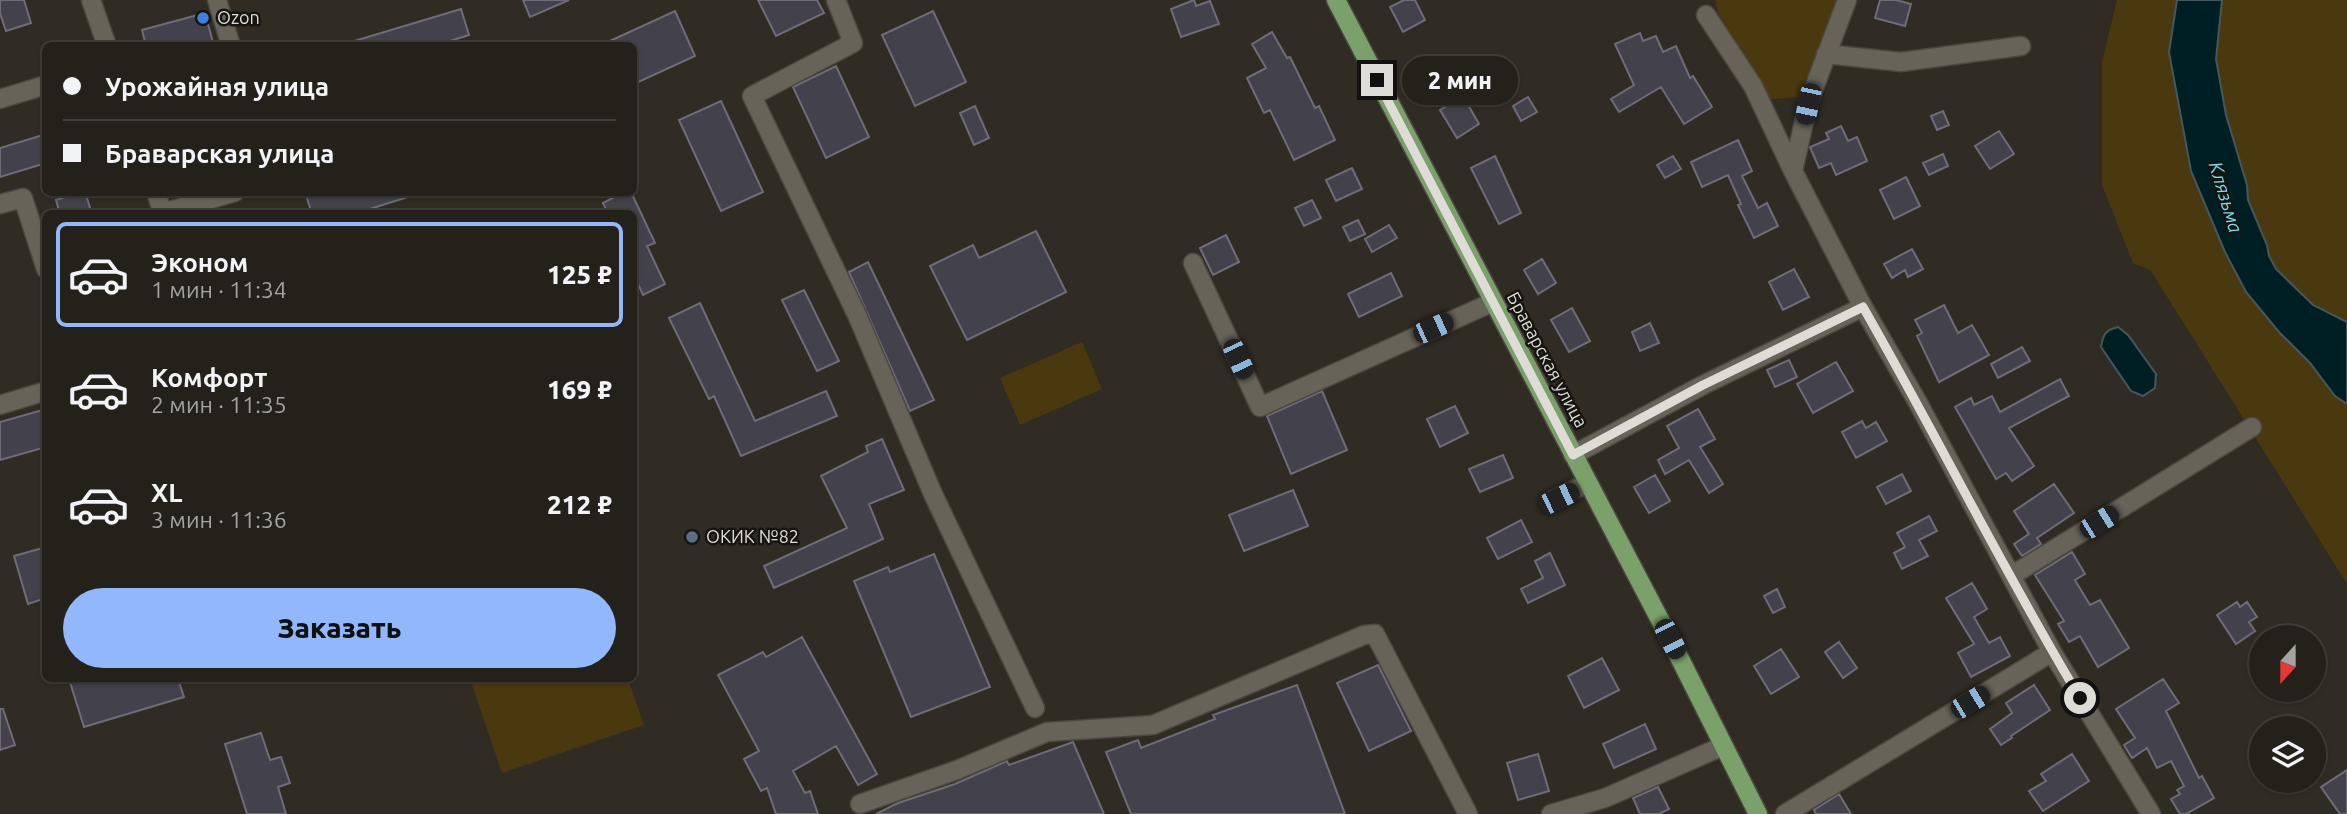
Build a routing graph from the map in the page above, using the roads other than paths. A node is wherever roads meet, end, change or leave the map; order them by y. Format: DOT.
graph roads {
  1 [pos="91,0"];
  2 [pos="217,0"];
  3 [pos="836,0"];
  4 [pos="1336,0"];
  5 [pos="1847,0"];
  6 [pos="1706,15"];
  7 [pos="106,42"];
  8 [pos="230,42"];
  9 [pos="2021,46"];
  10 [pos="1826,54"];
  11 [pos="42,86"];
  12 [pos="0,97"];
  13 [pos="1793,171"];
  14 [pos="221,196"];
  15 [pos="0,204"];
  16 [pos="173,210"];
  17 [pos="42,257"];
  18 [pos="1193,263"];
  19 [pos="1493,302"];
  20 [pos="1863,307"];
  21 [pos="42,392"];
  22 [pos="0,405"];
  23 [pos="2252,427"];
  24 [pos="1573,455"];
  25 [pos="1588,484"];
  26 [pos="1553,500"];
  27 [pos="2011,576"];
  28 [pos="2052,652"];
  29 [pos="1035,708"];
  30 [pos="1723,746"];
  31 [pos="860,804"];
  32 [pos="1468,814"];
  33 [pos="1551,814"];
  34 [pos="1758,814"];
  35 [pos="1785,814"];
  36 [pos="2151,814"];
  1 -- 7 [label="street"];
  2 -- 8 [label="street"];
  3 -- 29 [label="street"];
  4 -- 19 [label="main road, Браварская улица"];
  5 -- 10 [label="street"];
  6 -- 13 [label="street"];
  9 -- 10 [label="street"];
  10 -- 13 [label="street"];
  11 -- 12 [label="street"];
  13 -- 20 [label="street"];
  14 -- 16 [label="street"];
  15 -- 17 [label="street"];
  18 -- 19 [label="street"];
  19 -- 24 [label="main road, Браварская улица"];
  20 -- 24 [label="street"];
  20 -- 27 [label="street"];
  21 -- 22 [label="street"];
  23 -- 27 [label="street"];
  24 -- 25 [label="main road, Браварская улица"];
  25 -- 26 [label="street"];
  25 -- 30 [label="main road, Браварская улица"];
  27 -- 28 [label="street"];
  28 -- 35 [label="street"];
  28 -- 36 [label="street"];
  30 -- 33 [label="street"];
  30 -- 34 [label="main road, Браварская улица"];
  31 -- 32 [label="street"];
}
